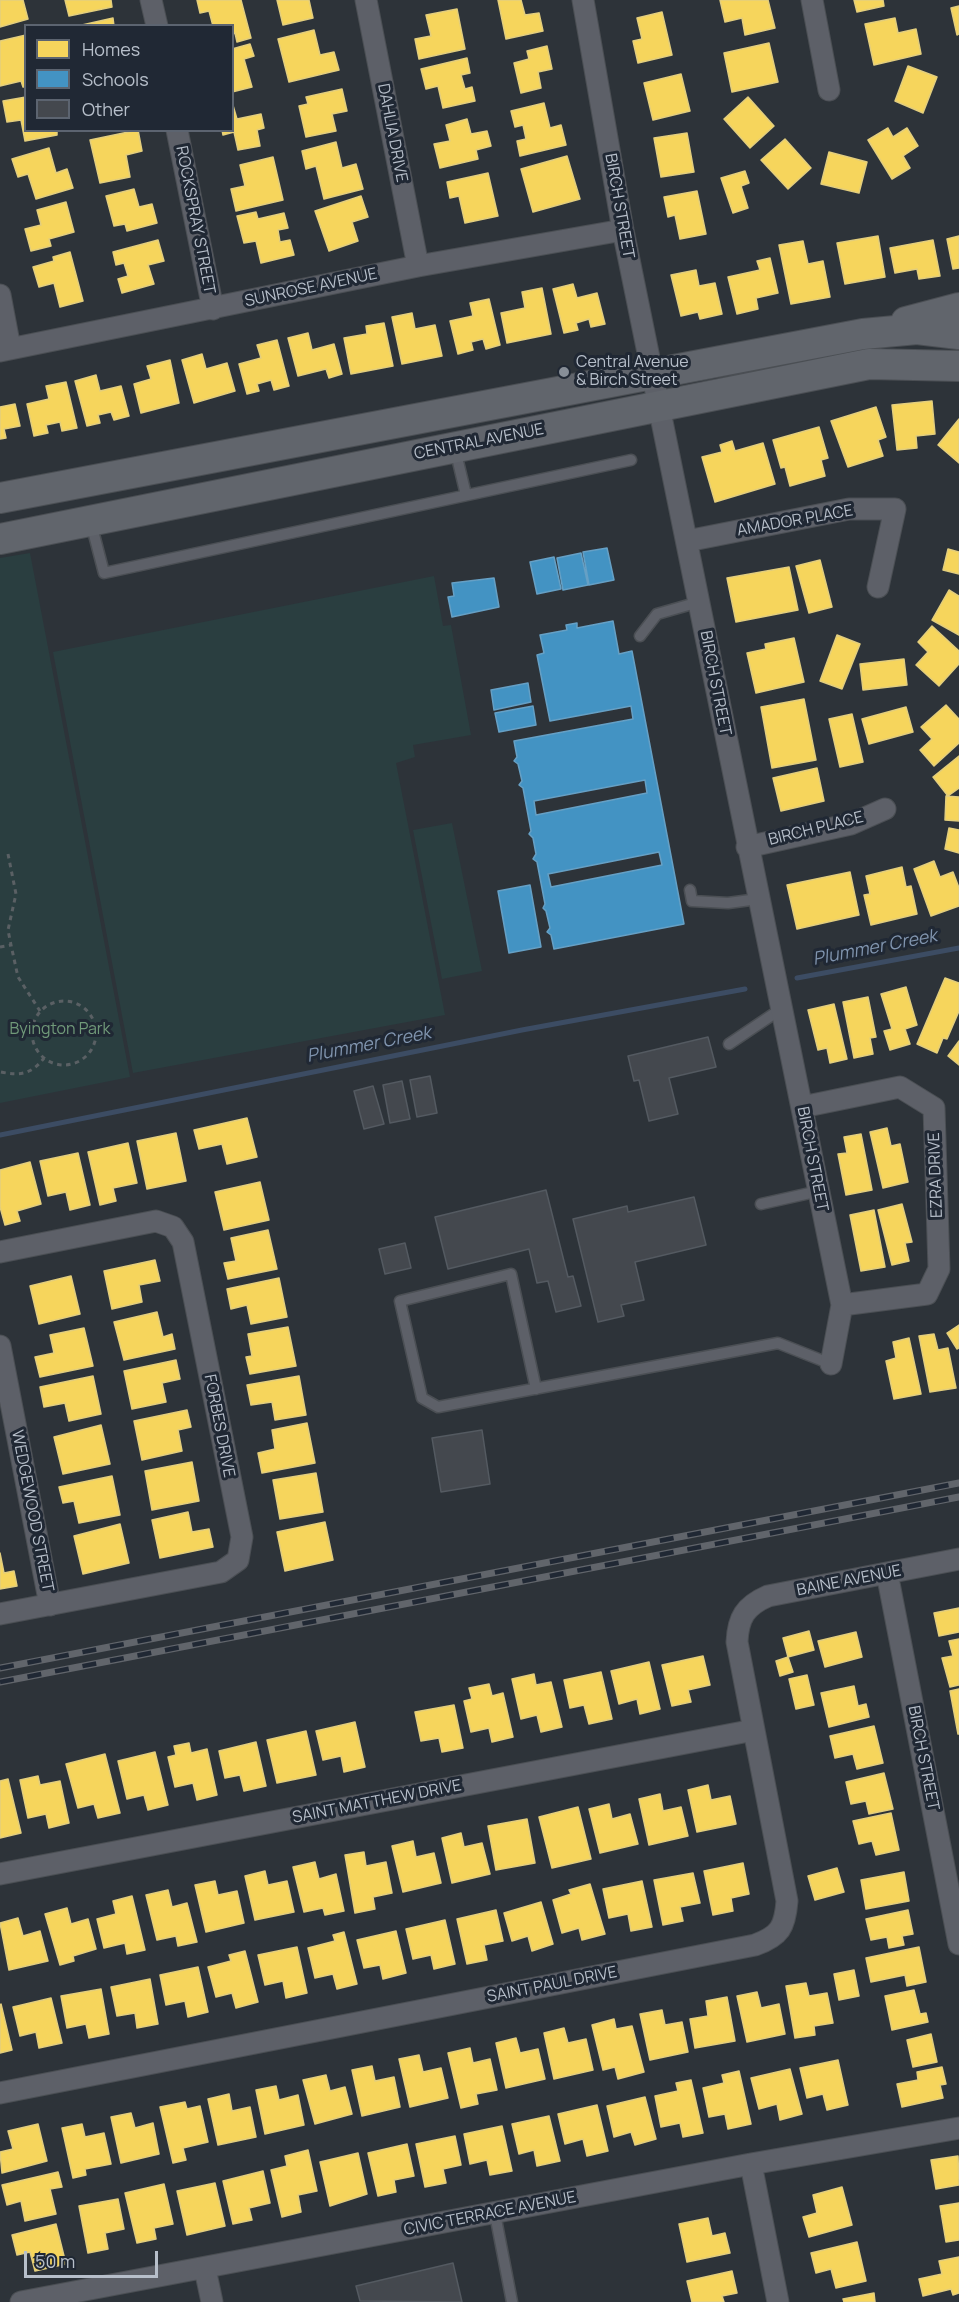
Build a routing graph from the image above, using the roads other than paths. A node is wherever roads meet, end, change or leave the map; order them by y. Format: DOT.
graph roads {
  1 [pos="152,0"];
  2 [pos="366,0"];
  3 [pos="583,0"];
  4 [pos="812,0"];
  5 [pos="157,24"];
  6 [pos="829,90"];
  7 [pos="177,132"];
  8 [pos="623,230"];
  9 [pos="418,266"];
  10 [pos="0,295"];
  11 [pos="959,308"];
  12 [pos="213,309"];
  13 [pos="863,334"];
  14 [pos="959,334"];
  15 [pos="5,349"];
  16 [pos="959,366"];
  17 [pos="653,373"];
  18 [pos="659,406"];
  19 [pos="455,447"];
  20 [pos="631,460"];
  21 [pos="466,495"];
  22 [pos="0,498"];
  23 [pos="91,520"];
  24 [pos="0,539"];
  25 [pos="687,541"];
  26 [pos="878,587"];
  27 [pos="699,602"];
  28 [pos="640,636"];
  29 [pos="885,809"];
  30 [pos="747,847"];
  31 [pos="690,890"];
  32 [pos="758,899"];
  33 [pos="781,1010"];
  34 [pos="729,1044"];
  35 [pos="802,1107"];
  36 [pos="819,1191"];
  37 [pos="760,1204"];
  38 [pos="0,1252"];
  39 [pos="842,1305"];
  40 [pos="0,1346"];
  41 [pos="831,1364"];
  42 [pos="536,1389"];
  43 [pos="959,1560"];
  44 [pos="887,1573"];
  45 [pos="50,1605"];
  46 [pos="743,1612"];
  47 [pos="0,1614"];
  48 [pos="754,1730"];
  49 [pos="0,1874"];
  50 [pos="959,1944"];
  51 [pos="0,2093"];
  52 [pos="959,2128"];
  53 [pos="751,2164"];
  54 [pos="495,2214"];
  55 [pos="205,2269"];
  56 [pos="21,2302"];
  57 [pos="212,2302"];
  58 [pos="512,2302"];
  59 [pos="778,2302"];
  1 -- 5 [label="street"];
  2 -- 9 [label="street, DAHLIA DRIVE"];
  3 -- 8 [label="street, BIRCH STREET"];
  4 -- 6 [label="street"];
  7 -- 12 [label="street, ROCKSPRAY STREET"];
  8 -- 9 [label="street, SUNROSE AVENUE"];
  8 -- 17 [label="street, BIRCH STREET"];
  9 -- 12 [label="street, SUNROSE AVENUE"];
  10 -- 15 [label="street"];
  11 -- 13 [label="main road"];
  12 -- 15 [label="street, SUNROSE AVENUE"];
  13 -- 14 [label="main road"];
  13 -- 17 [label="main road"];
  16 -- 18 [label="main road, CENTRAL AVENUE"];
  17 -- 18 [label="street, BIRCH STREET"];
  17 -- 22 [label="main road"];
  18 -- 19 [label="main road, CENTRAL AVENUE"];
  18 -- 25 [label="street, BIRCH STREET"];
  19 -- 21 [label="lane"];
  19 -- 23 [label="main road, CENTRAL AVENUE"];
  20 -- 21 [label="lane"];
  21 -- 23 [label="lane"];
  23 -- 24 [label="main road, CENTRAL AVENUE"];
  25 -- 26 [label="street, AMADOR PLACE"];
  25 -- 27 [label="street, BIRCH STREET"];
  27 -- 28 [label="lane"];
  27 -- 30 [label="street, BIRCH STREET"];
  29 -- 30 [label="street, BIRCH PLACE"];
  30 -- 32 [label="street, BIRCH STREET"];
  31 -- 32 [label="lane"];
  32 -- 33 [label="street, BIRCH STREET"];
  33 -- 34 [label="lane"];
  33 -- 35 [label="street, BIRCH STREET"];
  35 -- 36 [label="street, BIRCH STREET"];
  35 -- 39 [label="street, EZRA DRIVE"];
  36 -- 37 [label="lane"];
  36 -- 39 [label="street, BIRCH STREET"];
  38 -- 45 [label="street, FORBES DRIVE"];
  39 -- 41 [label="street, BIRCH STREET"];
  40 -- 45 [label="street, WEDGEWOOD STREET"];
  41 -- 42 [label="lane"];
  42 -- 42 [label="lane"];
  43 -- 44 [label="street, BAINE AVENUE"];
  44 -- 46 [label="street, BAINE AVENUE"];
  44 -- 50 [label="street, BIRCH STREET"];
  45 -- 47 [label="street, FORBES DRIVE"];
  46 -- 48 [label="street, SAINT PAUL DRIVE"];
  48 -- 49 [label="street, SAINT MATTHEW DRIVE"];
  48 -- 51 [label="street, SAINT PAUL DRIVE"];
  52 -- 53 [label="street, CIVIC TERRACE AVENUE"];
  53 -- 54 [label="street, CIVIC TERRACE AVENUE"];
  53 -- 59 [label="street"];
  54 -- 55 [label="street, CIVIC TERRACE AVENUE"];
  54 -- 58 [label="lane"];
  55 -- 56 [label="street, CIVIC TERRACE AVENUE"];
  55 -- 57 [label="street"];
}
